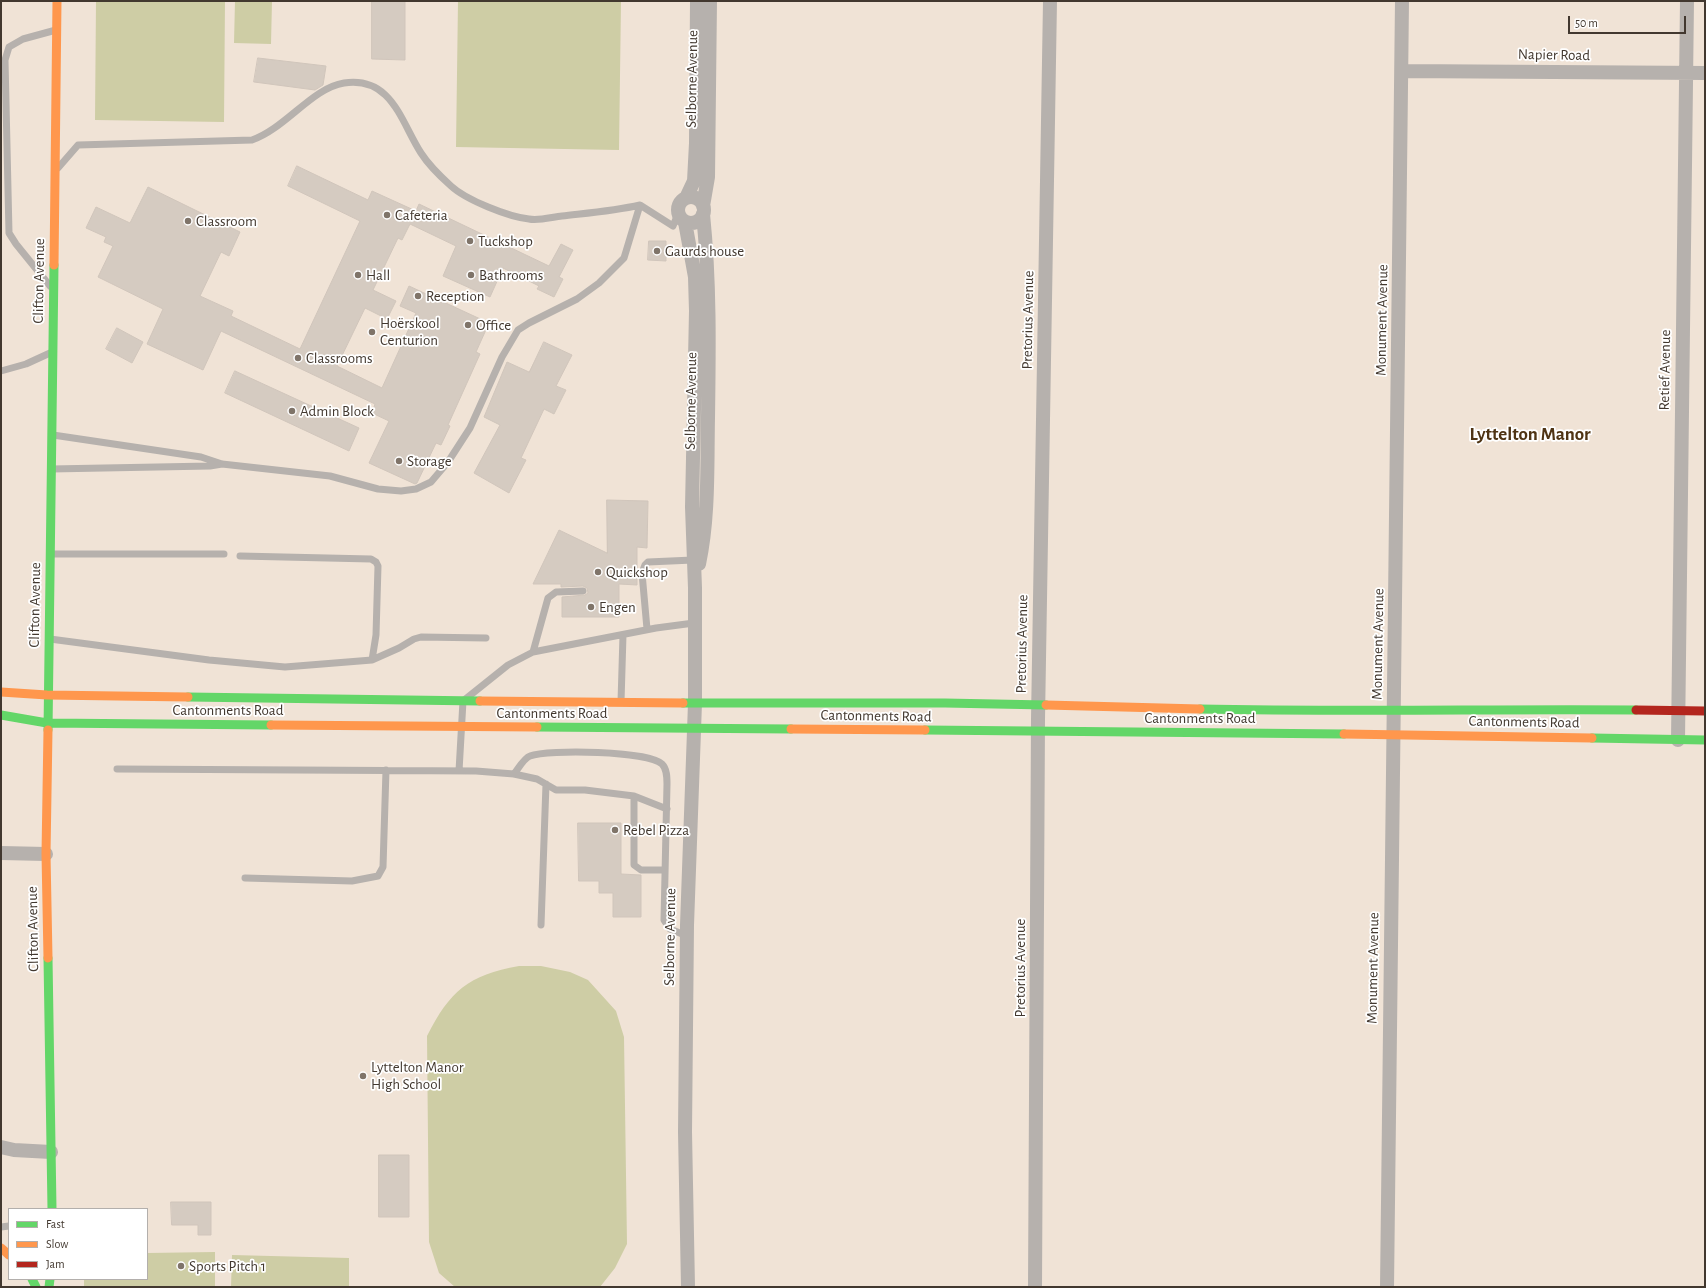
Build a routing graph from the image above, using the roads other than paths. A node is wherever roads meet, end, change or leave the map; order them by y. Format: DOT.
graph roads {
  1 [pos="57,1"];
  2 [pos="697,1"];
  3 [pos="710,1"];
  4 [pos="1050,1"];
  5 [pos="1402,1"];
  6 [pos="1687,1"];
  7 [pos="56,30"];
  8 [pos="1,47"];
  9 [pos="9,47"];
  10 [pos="1402,71"];
  11 [pos="1705,73"];
  12 [pos="1687,74"];
  13 [pos="55,172"];
  14 [pos="686,198"];
  15 [pos="640,205"];
  16 [pos="703,210"];
  17 [pos="682,218"];
  18 [pos="53,290"];
  19 [pos="52,352"];
  20 [pos="1,371"];
  21 [pos="52,435"];
  22 [pos="222,464"];
  23 [pos="51,469"];
  24 [pos="698,534"];
  25 [pos="50,554"];
  26 [pos="224,554"];
  27 [pos="240,556"];
  28 [pos="694,560"];
  29 [pos="695,588"];
  30 [pos="583,591"];
  31 [pos="694,623"];
  32 [pos="647,629"];
  33 [pos="622,635"];
  34 [pos="48,638"];
  35 [pos="486,638"];
  36 [pos="533,652"];
  37 [pos="372,660"];
  38 [pos="1,692"];
  39 [pos="47,695"];
  40 [pos="463,700"];
  41 [pos="621,702"];
  42 [pos="695,703"];
  43 [pos="1038,706"];
  44 [pos="1394,711"];
  45 [pos="1677,711"];
  46 [pos="1705,711"];
  47 [pos="1,715"];
  48 [pos="47,723"];
  49 [pos="462,726"];
  50 [pos="694,728"];
  51 [pos="1037,732"];
  52 [pos="1393,734"];
  53 [pos="1678,740"];
  54 [pos="1705,740"];
  55 [pos="117,769"];
  56 [pos="386,770"];
  57 [pos="459,771"];
  58 [pos="514,774"];
  59 [pos="546,784"];
  60 [pos="634,796"];
  61 [pos="667,809"];
  62 [pos="1,853"];
  63 [pos="46,854"];
  64 [pos="665,870"];
  65 [pos="245,878"];
  66 [pos="541,925"];
  67 [pos="687,936"];
  68 [pos="1,1147"];
  69 [pos="51,1152"];
  70 [pos="52,1208"];
  71 [pos="688,1287"];
  72 [pos="1035,1287"];
  73 [pos="1387,1287"];
  1 -- 7 [label="main road, Clifton Avenue"];
  2 -- 14 [label="street, Selborne Avenue"];
  3 -- 16 [label="street, Selborne Avenue"];
  4 -- 43 [label="street, Pretorius Avenue"];
  5 -- 10 [label="street, Monument Avenue"];
  6 -- 12 [label="street, Retief Avenue"];
  7 -- 9 [label="lane"];
  7 -- 13 [label="main road, Clifton Avenue"];
  8 -- 9 [label="lane"];
  9 -- 18 [label="lane"];
  10 -- 12 [label="street, Napier Road"];
  10 -- 44 [label="street, Monument Avenue"];
  11 -- 12 [label="street, Napier Road"];
  12 -- 45 [label="street, Retief Avenue"];
  13 -- 15 [label="lane"];
  13 -- 18 [label="main road, Clifton Avenue"];
  14 -- 16 [label="street"];
  14 -- 17 [label="street"];
  15 -- 17 [label="lane"];
  15 -- 22 [label="lane"];
  16 -- 17 [label="street"];
  16 -- 24 [label="street, Selborne Avenue"];
  17 -- 24 [label="street, Selborne Avenue"];
  18 -- 19 [label="main road, Clifton Avenue"];
  19 -- 20 [label="lane"];
  19 -- 21 [label="main road, Clifton Avenue"];
  21 -- 22 [label="lane"];
  21 -- 23 [label="main road, Clifton Avenue"];
  22 -- 23 [label="lane"];
  23 -- 25 [label="main road, Clifton Avenue"];
  24 -- 28 [label="street, Selborne Avenue"];
  24 -- 29 [label="street, Selborne Avenue"];
  25 -- 26 [label="lane"];
  25 -- 34 [label="main road, Clifton Avenue"];
  27 -- 37 [label="lane"];
  28 -- 29 [label="street, Selborne Avenue"];
  28 -- 32 [label="lane"];
  29 -- 31 [label="street, Selborne Avenue"];
  30 -- 36 [label="lane"];
  31 -- 32 [label="lane"];
  31 -- 42 [label="street, Selborne Avenue"];
  32 -- 33 [label="lane"];
  33 -- 36 [label="lane"];
  33 -- 41 [label="lane"];
  34 -- 37 [label="lane"];
  34 -- 39 [label="main road, Clifton Avenue"];
  35 -- 37 [label="lane"];
  36 -- 40 [label="lane"];
  38 -- 39 [label="main road, Cantonments Road"];
  39 -- 40 [label="main road, Cantonments Road"];
  39 -- 48 [label="main road, Clifton Avenue"];
  40 -- 41 [label="main road, Cantonments Road"];
  40 -- 49 [label="lane"];
  41 -- 42 [label="main road, Cantonments Road"];
  42 -- 43 [label="main road, Cantonments Road"];
  42 -- 50 [label="street, Selborne Avenue"];
  43 -- 44 [label="main road, Cantonments Road"];
  43 -- 51 [label="street, Pretorius Avenue"];
  44 -- 45 [label="main road, Cantonments Road"];
  44 -- 52 [label="street, Monument Avenue"];
  45 -- 46 [label="main road, Cantonments Road"];
  45 -- 53 [label="street, Retief Avenue"];
  47 -- 48 [label="main road, Cantonments Road"];
  48 -- 49 [label="main road, Cantonments Road"];
  48 -- 63 [label="main road, Clifton Avenue"];
  49 -- 50 [label="main road, Cantonments Road"];
  49 -- 57 [label="lane"];
  50 -- 51 [label="main road, Cantonments Road"];
  50 -- 67 [label="street, Selborne Avenue"];
  51 -- 52 [label="main road, Cantonments Road"];
  51 -- 72 [label="street, Pretorius Avenue"];
  52 -- 53 [label="main road, Cantonments Road"];
  52 -- 73 [label="street, Monument Avenue"];
  53 -- 54 [label="main road, Cantonments Road"];
  55 -- 56 [label="lane"];
  56 -- 57 [label="lane"];
  56 -- 65 [label="lane"];
  57 -- 58 [label="lane"];
  58 -- 59 [label="lane"];
  58 -- 61 [label="lane"];
  59 -- 60 [label="lane"];
  59 -- 66 [label="lane"];
  60 -- 61 [label="lane"];
  60 -- 64 [label="lane"];
  61 -- 64 [label="lane"];
  62 -- 63 [label="street"];
  63 -- 69 [label="main road, Clifton Avenue"];
  64 -- 67 [label="lane"];
  67 -- 71 [label="street, Selborne Avenue"];
  68 -- 69 [label="street"];
  69 -- 70 [label="main road, Clifton Avenue"];
}
